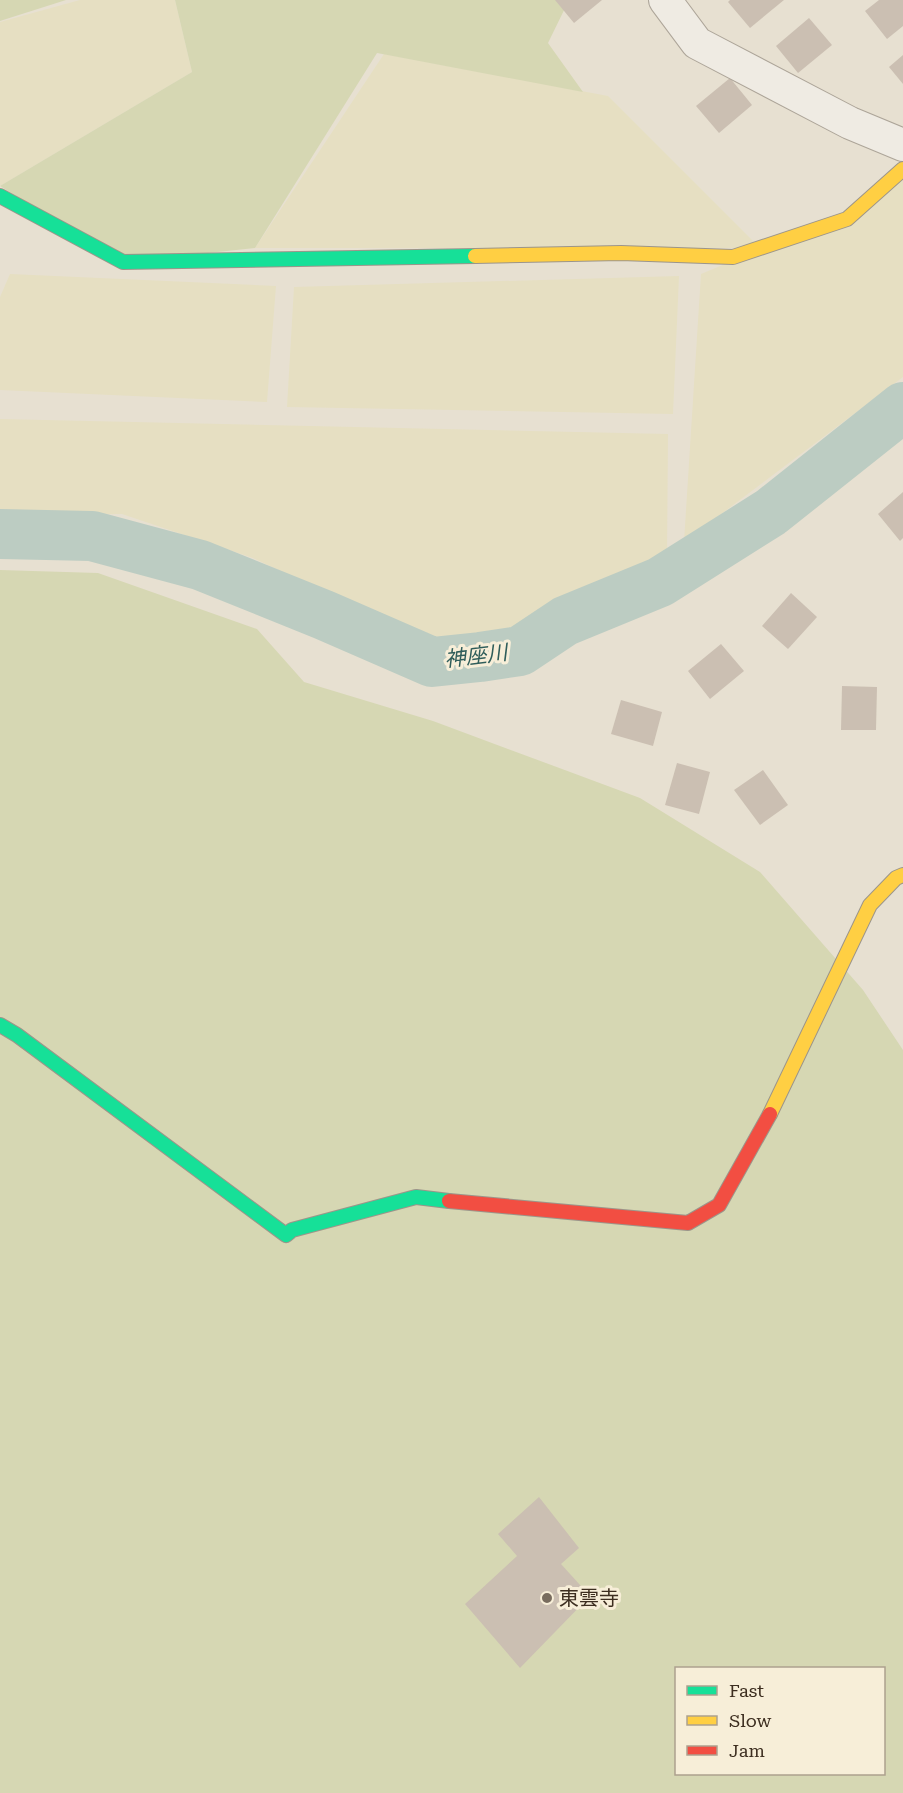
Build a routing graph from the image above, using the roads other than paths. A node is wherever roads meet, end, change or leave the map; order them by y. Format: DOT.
graph roads {
  1 [pos="664,0"];
  2 [pos="903,145"];
  3 [pos="903,169"];
  4 [pos="0,196"];
  5 [pos="903,874"];
  6 [pos="0,1025"];
  1 -- 2 [label="street"];
  3 -- 4 [label="street"];
  5 -- 6 [label="street"];
}
